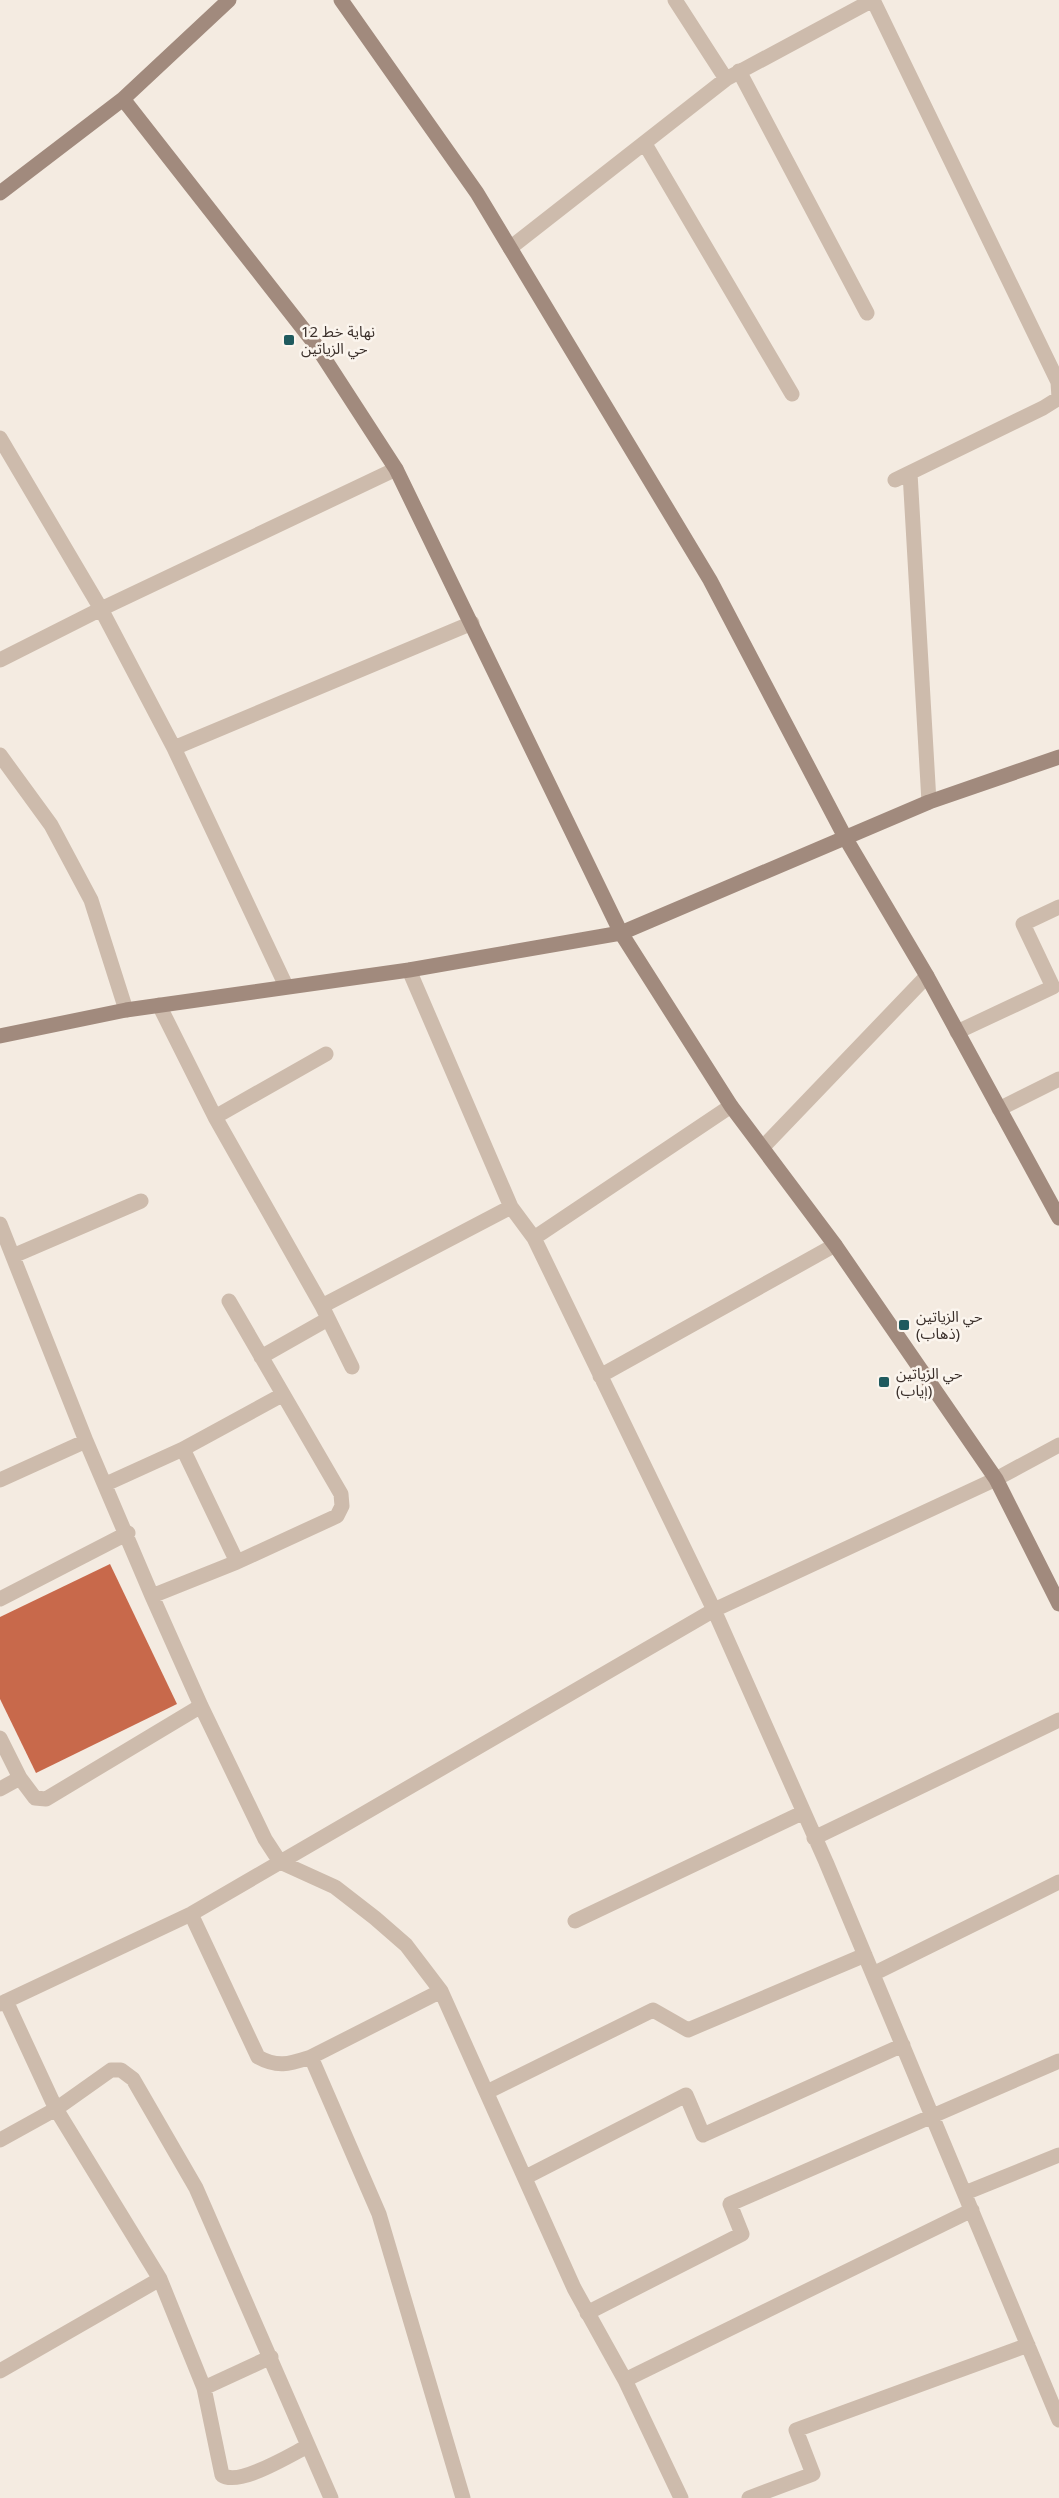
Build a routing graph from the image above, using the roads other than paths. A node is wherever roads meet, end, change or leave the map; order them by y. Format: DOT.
graph roads {
  1 [pos="229,0"];
  2 [pos="341,0"];
  3 [pos="675,0"];
  4 [pos="732,75"];
  5 [pos="123,99"];
  6 [pos="645,144"];
  7 [pos="0,193"];
  8 [pos="510,248"];
  9 [pos="867,313"];
  10 [pos="792,394"];
  11 [pos="0,438"];
  12 [pos="5,456"];
  13 [pos="396,469"];
  14 [pos="910,473"];
  15 [pos="895,480"];
  16 [pos="101,609"];
  17 [pos="472,623"];
  18 [pos="0,660"];
  19 [pos="174,748"];
  20 [pos="0,755"];
  21 [pos="1059,757"];
  22 [pos="929,802"];
  23 [pos="846,839"];
  24 [pos="1059,907"];
  25 [pos="621,933"];
  26 [pos="409,970"];
  27 [pos="927,976"];
  28 [pos="286,986"];
  29 [pos="159,1005"];
  30 [pos="126,1010"];
  31 [pos="957,1032"];
  32 [pos="0,1036"];
  33 [pos="326,1054"];
  34 [pos="1059,1079"];
  35 [pos="731,1106"];
  36 [pos="999,1109"];
  37 [pos="215,1117"];
  38 [pos="763,1147"];
  39 [pos="141,1201"];
  40 [pos="512,1207"];
  41 [pos="1059,1218"];
  42 [pos="0,1224"];
  43 [pos="534,1238"];
  44 [pos="835,1245"];
  45 [pos="13,1256"];
  46 [pos="229,1301"];
  47 [pos="325,1313"];
  48 [pos="261,1357"];
  49 [pos="352,1367"];
  50 [pos="600,1376"];
  51 [pos="282,1395"];
  52 [pos="86,1441"];
  53 [pos="1059,1445"];
  54 [pos="183,1449"];
  55 [pos="996,1479"];
  56 [pos="0,1480"];
  57 [pos="106,1484"];
  58 [pos="128,1533"];
  59 [pos="237,1562"];
  60 [pos="152,1596"];
  61 [pos="0,1599"];
  62 [pos="1059,1605"];
  63 [pos="714,1610"];
  64 [pos="201,1706"];
  65 [pos="1059,1720"];
  66 [pos="0,1738"];
  67 [pos="20,1778"];
  68 [pos="0,1790"];
  69 [pos="802,1813"];
  70 [pos="814,1838"];
  71 [pos="280,1862"];
  72 [pos="1059,1882"];
  73 [pos="191,1914"];
  74 [pos="575,1921"];
  75 [pos="865,1955"];
  76 [pos="873,1974"];
  77 [pos="441,1991"];
  78 [pos="3,2002"];
  79 [pos="903,2045"];
  80 [pos="311,2057"];
  81 [pos="1059,2061"];
  82 [pos="488,2092"];
  83 [pos="56,2109"];
  84 [pos="933,2116"];
  85 [pos="0,2140"];
  86 [pos="1059,2155"];
  87 [pos="526,2177"];
  88 [pos="965,2193"];
  89 [pos="972,2210"];
  90 [pos="160,2279"];
  91 [pos="587,2313"];
  92 [pos="1028,2345"];
  93 [pos="271,2357"];
  94 [pos="0,2371"];
  95 [pos="625,2380"];
  96 [pos="204,2388"];
  97 [pos="1054,2392"];
  98 [pos="1059,2420"];
  99 [pos="308,2446"];
  100 [pos="331,2498"];
  101 [pos="463,2498"];
  102 [pos="681,2498"];
  103 [pos="749,2498"];
  1 -- 5 [label="street"];
  2 -- 8 [label="street"];
  3 -- 4 [label="street"];
  4 -- 6 [label="street"];
  4 -- 9 [label="street"];
  4 -- 14 [label="street"];
  5 -- 7 [label="street"];
  5 -- 13 [label="street"];
  6 -- 8 [label="street"];
  6 -- 10 [label="street"];
  8 -- 23 [label="street"];
  11 -- 12 [label="street"];
  12 -- 16 [label="street"];
  13 -- 16 [label="street"];
  13 -- 17 [label="street"];
  14 -- 15 [label="street"];
  14 -- 22 [label="street"];
  16 -- 18 [label="street"];
  16 -- 19 [label="street"];
  17 -- 19 [label="street"];
  17 -- 25 [label="street"];
  19 -- 28 [label="street"];
  20 -- 30 [label="street"];
  21 -- 22 [label="street"];
  22 -- 23 [label="street"];
  23 -- 25 [label="street"];
  23 -- 27 [label="street"];
  24 -- 31 [label="street"];
  25 -- 26 [label="street"];
  25 -- 35 [label="street"];
  26 -- 28 [label="street"];
  26 -- 40 [label="street"];
  27 -- 31 [label="street"];
  27 -- 38 [label="street"];
  28 -- 29 [label="street"];
  29 -- 30 [label="street"];
  29 -- 37 [label="street"];
  30 -- 32 [label="street"];
  31 -- 36 [label="street"];
  33 -- 37 [label="street"];
  34 -- 36 [label="street"];
  35 -- 38 [label="street"];
  35 -- 43 [label="street"];
  36 -- 41 [label="street"];
  37 -- 47 [label="street"];
  38 -- 44 [label="street"];
  39 -- 45 [label="street"];
  40 -- 43 [label="street"];
  40 -- 47 [label="street"];
  42 -- 45 [label="street"];
  43 -- 50 [label="street"];
  44 -- 50 [label="street"];
  44 -- 55 [label="street"];
  45 -- 52 [label="street"];
  46 -- 48 [label="street"];
  47 -- 48 [label="street"];
  47 -- 49 [label="street"];
  48 -- 51 [label="street"];
  50 -- 63 [label="street"];
  51 -- 54 [label="street"];
  51 -- 59 [label="street"];
  52 -- 56 [label="street"];
  52 -- 57 [label="street"];
  53 -- 55 [label="street"];
  54 -- 57 [label="street"];
  54 -- 59 [label="street"];
  55 -- 62 [label="street"];
  55 -- 63 [label="street"];
  57 -- 58 [label="street"];
  58 -- 60 [label="street"];
  58 -- 61 [label="street"];
  59 -- 60 [label="street"];
  60 -- 64 [label="street"];
  63 -- 69 [label="street"];
  63 -- 71 [label="street"];
  64 -- 67 [label="street"];
  64 -- 71 [label="street"];
  65 -- 70 [label="street"];
  66 -- 67 [label="street"];
  67 -- 68 [label="street"];
  69 -- 70 [label="street"];
  69 -- 74 [label="street"];
  70 -- 75 [label="street"];
  71 -- 73 [label="street"];
  71 -- 77 [label="street"];
  72 -- 76 [label="street"];
  73 -- 78 [label="street"];
  73 -- 80 [label="street"];
  75 -- 76 [label="street"];
  75 -- 82 [label="street"];
  76 -- 79 [label="street"];
  77 -- 80 [label="street"];
  77 -- 82 [label="street"];
  78 -- 83 [label="street"];
  79 -- 84 [label="street"];
  79 -- 87 [label="street"];
  80 -- 101 [label="street"];
  81 -- 84 [label="street"];
  82 -- 87 [label="street"];
  83 -- 85 [label="street"];
  83 -- 90 [label="street"];
  83 -- 93 [label="street"];
  84 -- 88 [label="street"];
  84 -- 91 [label="street"];
  86 -- 88 [label="street"];
  87 -- 91 [label="street"];
  88 -- 89 [label="street"];
  89 -- 92 [label="street"];
  89 -- 95 [label="street"];
  90 -- 94 [label="street"];
  90 -- 96 [label="street"];
  91 -- 95 [label="street"];
  92 -- 97 [label="street"];
  92 -- 103 [label="street"];
  93 -- 96 [label="street"];
  93 -- 99 [label="street"];
  95 -- 102 [label="street"];
  96 -- 99 [label="street"];
  97 -- 98 [label="street"];
  99 -- 100 [label="street"];
}
